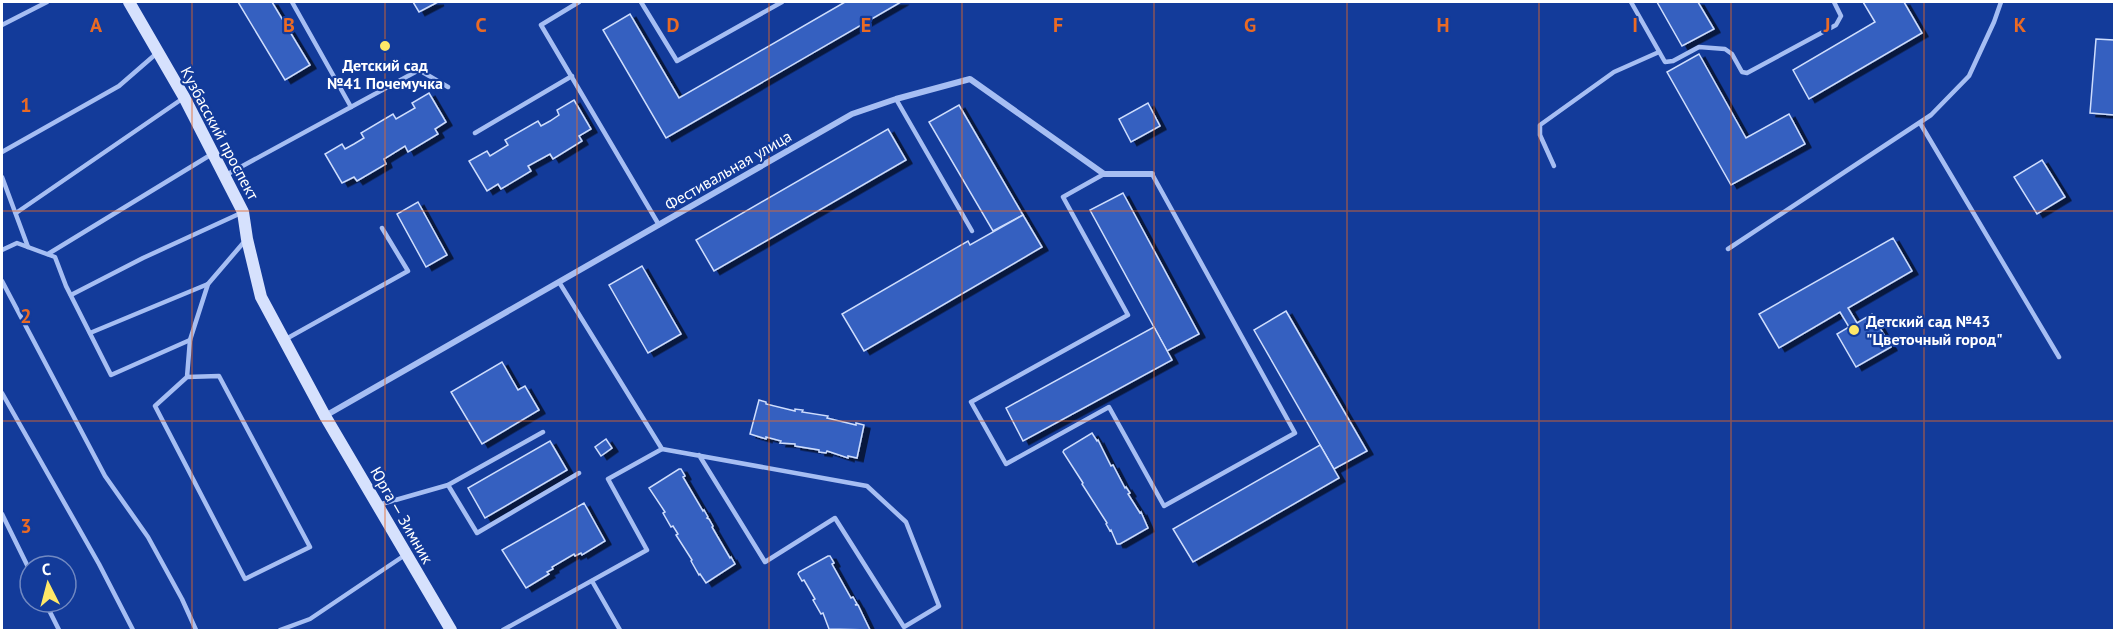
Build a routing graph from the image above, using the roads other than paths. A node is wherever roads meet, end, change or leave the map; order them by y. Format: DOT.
graph roads {
  1 [pos="47,2"];
  2 [pos="129,2"];
  3 [pos="292,2"];
  4 [pos="579,2"];
  5 [pos="641,2"];
  6 [pos="782,2"];
  7 [pos="1631,2"];
  8 [pos="1834,2"];
  9 [pos="2001,2"];
  10 [pos="2,25"];
  11 [pos="1659,52"];
  12 [pos="157,53"];
  13 [pos="572,76"];
  14 [pos="448,87"];
  15 [pos="184,97"];
  16 [pos="896,99"];
  17 [pos="351,107"];
  18 [pos="1920,123"];
  19 [pos="476,133"];
  20 [pos="2,152"];
  21 [pos="214,153"];
  22 [pos="1554,166"];
  23 [pos="1104,174"];
  24 [pos="1152,174"];
  25 [pos="226,175"];
  26 [pos="2,177"];
  27 [pos="243,212"];
  28 [pos="16,213"];
  29 [pos="659,225"];
  30 [pos="382,228"];
  31 [pos="972,231"];
  32 [pos="247,239"];
  33 [pos="28,247"];
  34 [pos="2,249"];
  35 [pos="1728,249"];
  36 [pos="48,254"];
  37 [pos="2,281"];
  38 [pos="559,282"];
  39 [pos="208,284"];
  40 [pos="71,296"];
  41 [pos="90,333"];
  42 [pos="190,340"];
  43 [pos="284,340"];
  44 [pos="2059,357"];
  45 [pos="187,377"];
  46 [pos="2,393"];
  47 [pos="325,416"];
  48 [pos="543,432"];
  49 [pos="662,449"];
  50 [pos="699,455"];
  51 [pos="579,473"];
  52 [pos="448,485"];
  53 [pos="378,505"];
  54 [pos="2,514"];
  55 [pos="21,554"];
  56 [pos="405,555"];
  57 [pos="592,581"];
  58 [pos="51,614"];
  59 [pos="59,630"];
  60 [pos="133,630"];
  61 [pos="196,630"];
  62 [pos="280,630"];
  63 [pos="451,630"];
  64 [pos="503,630"];
  65 [pos="620,630"];
  1 -- 10 [label="lane"];
  2 -- 12 [label="street, Кузбасский проспект"];
  3 -- 17 [label="lane"];
  4 -- 13 [label="lane"];
  5 -- 6 [label="lane"];
  7 -- 11 [label="lane"];
  8 -- 11 [label="lane"];
  9 -- 18 [label="lane"];
  11 -- 22 [label="lane"];
  12 -- 15 [label="street, Кузбасский проспект"];
  12 -- 20 [label="lane"];
  13 -- 19 [label="lane"];
  13 -- 29 [label="lane"];
  14 -- 17 [label="lane"];
  15 -- 21 [label="street, Кузбасский проспект"];
  15 -- 28 [label="lane"];
  16 -- 23 [label="street, Фестивальная улица"];
  16 -- 29 [label="street, Фестивальная улица"];
  16 -- 31 [label="lane"];
  17 -- 25 [label="lane"];
  18 -- 35 [label="lane"];
  18 -- 44 [label="lane"];
  21 -- 25 [label="street, Кузбасский проспект"];
  21 -- 36 [label="lane"];
  23 -- 24 [label="street"];
  23 -- 24 [label="lane"];
  25 -- 27 [label="street, Кузбасский проспект"];
  26 -- 28 [label="lane"];
  27 -- 32 [label="street, Кузбасский проспект"];
  27 -- 40 [label="lane"];
  28 -- 33 [label="lane"];
  29 -- 38 [label="street, Фестивальная улица"];
  30 -- 43 [label="lane"];
  32 -- 39 [label="lane"];
  32 -- 43 [label="street, Кузбасский проспект"];
  33 -- 34 [label="lane"];
  33 -- 36 [label="lane"];
  36 -- 40 [label="lane"];
  37 -- 61 [label="lane"];
  38 -- 47 [label="street, Фестивальная улица"];
  38 -- 49 [label="lane"];
  39 -- 41 [label="lane"];
  39 -- 42 [label="lane"];
  40 -- 41 [label="lane"];
  41 -- 42 [label="lane"];
  42 -- 45 [label="lane"];
  43 -- 47 [label="street, Кузбасский проспект"];
  45 -- 45 [label="lane"];
  46 -- 60 [label="lane"];
  47 -- 53 [label="street, Юрга — Зимник"];
  48 -- 52 [label="lane"];
  49 -- 50 [label="lane"];
  49 -- 57 [label="lane"];
  50 -- 50 [label="lane"];
  51 -- 52 [label="lane"];
  52 -- 53 [label="lane"];
  53 -- 56 [label="street, Юрга — Зимник"];
  54 -- 55 [label="lane"];
  56 -- 62 [label="lane"];
  56 -- 63 [label="street, Юрга — Зимник"];
  57 -- 64 [label="lane"];
  57 -- 65 [label="lane"];
  58 -- 59 [label="lane"];
}
